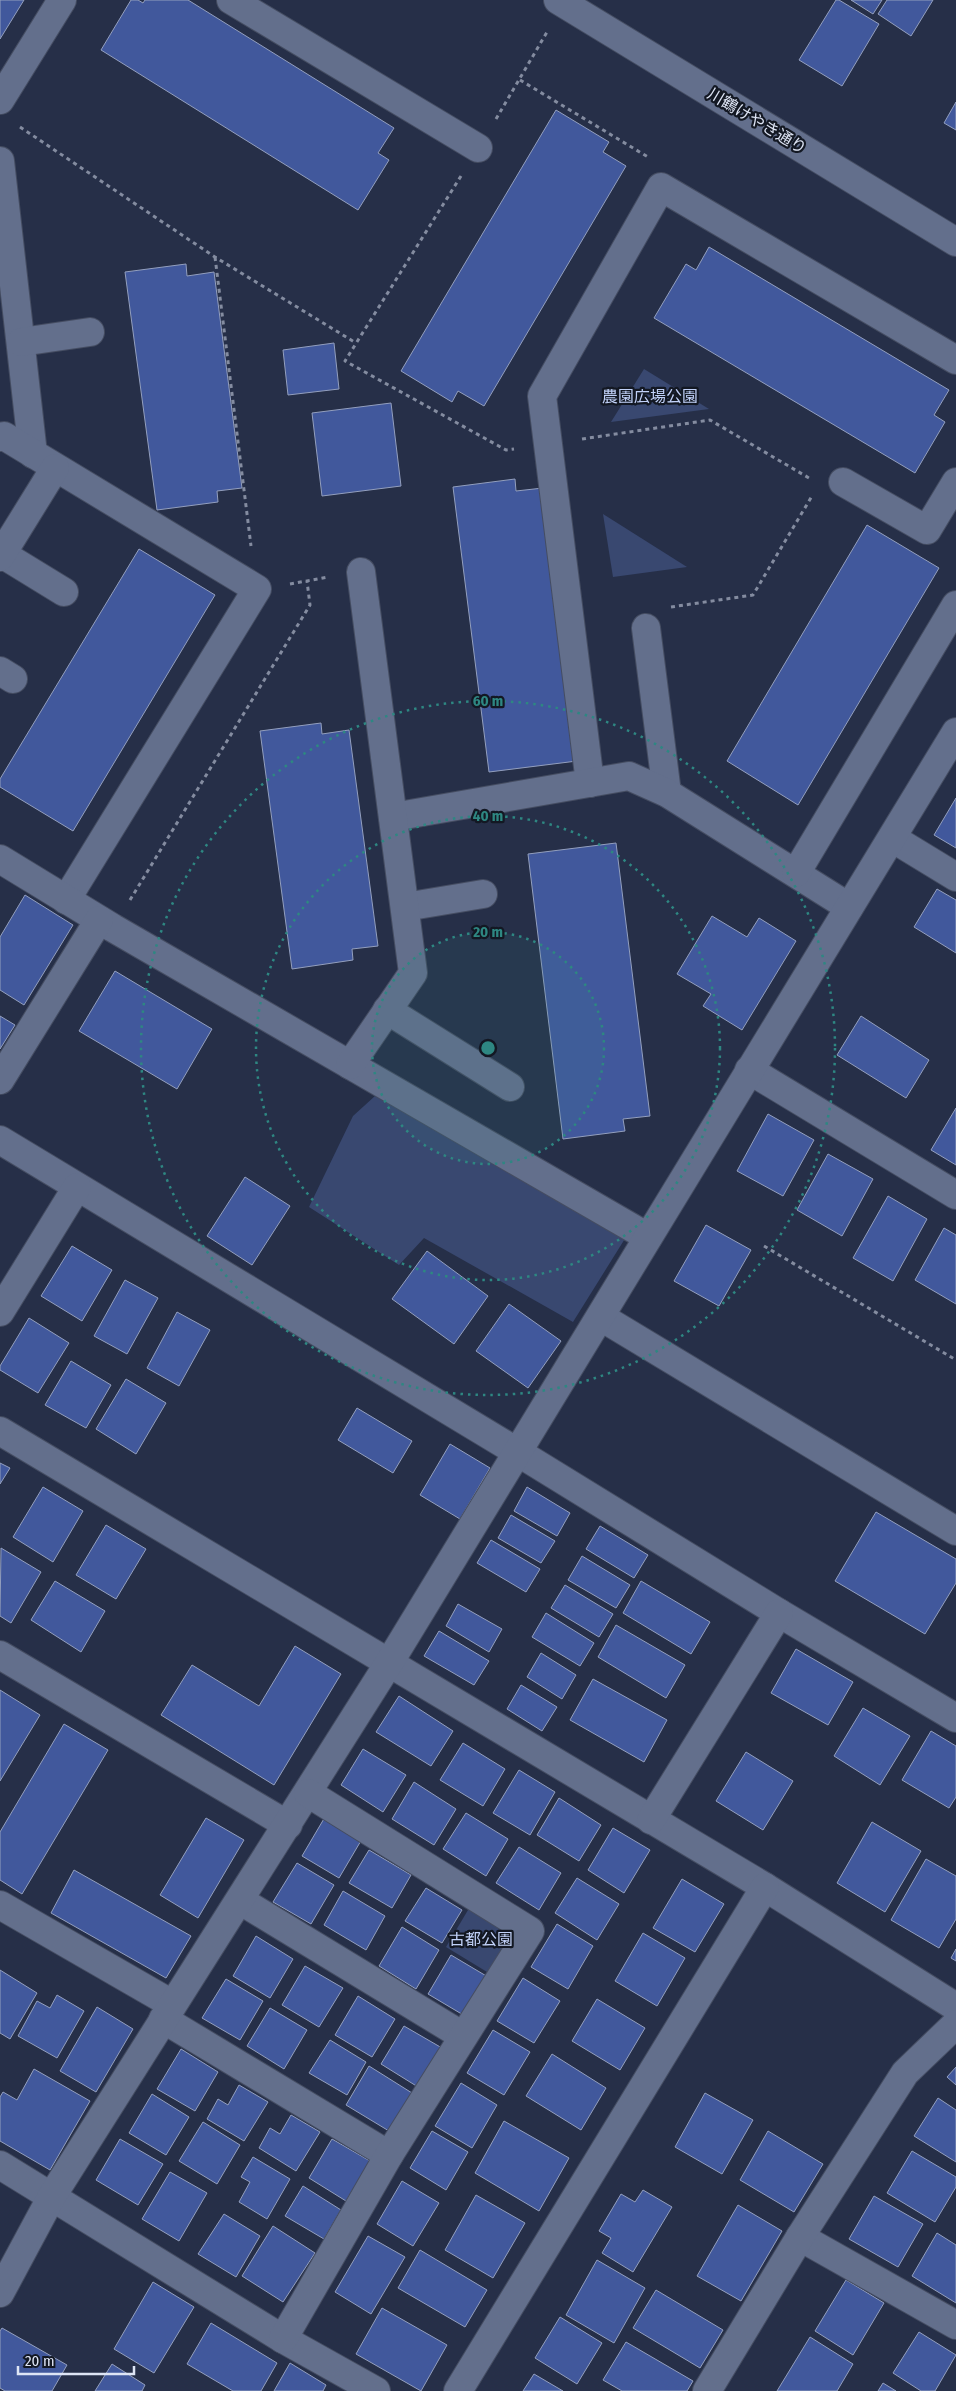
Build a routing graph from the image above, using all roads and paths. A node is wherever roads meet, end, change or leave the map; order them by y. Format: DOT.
graph roads {
  1 [pos="62,0"];
  2 [pos="231,0"];
  3 [pos="558,0"];
  4 [pos="520,80"];
  5 [pos="0,100"];
  6 [pos="16,125"];
  7 [pos="478,148"];
  8 [pos="0,161"];
  9 [pos="661,187"];
  10 [pos="956,242"];
  11 [pos="215,257"];
  12 [pos="90,332"];
  13 [pos="21,342"];
  14 [pos="956,360"];
  15 [pos="0,437"];
  16 [pos="548,444"];
  17 [pos="44,461"];
  18 [pos="956,482"];
  19 [pos="831,483"];
  20 [pos="1,556"];
  21 [pos="361,572"];
  22 [pos="307,581"];
  23 [pos="257,589"];
  24 [pos="64,592"];
  25 [pos="956,605"];
  26 [pos="666,608"];
  27 [pos="646,628"];
  28 [pos="956,732"];
  29 [pos="590,783"];
  30 [pos="668,793"];
  31 [pos="393,817"];
  32 [pos="892,838"];
  33 [pos="0,859"];
  34 [pos="796,873"];
  35 [pos="956,877"];
  36 [pos="483,894"];
  37 [pos="66,900"];
  38 [pos="404,907"];
  39 [pos="849,907"];
  40 [pos="106,924"];
  41 [pos="388,1010"];
  42 [pos="350,1065"];
  43 [pos="749,1070"];
  44 [pos="0,1080"];
  45 [pos="510,1087"];
  46 [pos="0,1140"];
  47 [pos="77,1187"];
  48 [pos="956,1195"];
  49 [pos="648,1237"];
  50 [pos="764,1246"];
  51 [pos="0,1312"];
  52 [pos="601,1317"];
  53 [pos="956,1360"];
  54 [pos="0,1431"];
  55 [pos="519,1453"];
  56 [pos="956,1531"];
  57 [pos="779,1613"];
  58 [pos="0,1655"];
  59 [pos="389,1663"];
  60 [pos="956,1718"];
  61 [pos="308,1793"];
  62 [pos="651,1820"];
  63 [pos="288,1825"];
  64 [pos="765,1887"];
  65 [pos="241,1901"];
  66 [pos="0,1905"];
  67 [pos="956,2006"];
  68 [pos="168,2012"];
  69 [pos="956,2024"];
  70 [pos="463,2036"];
  71 [pos="389,2155"];
  72 [pos="0,2164"];
  73 [pos="52,2196"];
  74 [pos="800,2238"];
  75 [pos="0,2292"];
  76 [pos="956,2325"];
  77 [pos="283,2339"];
  78 [pos="376,2391"];
  79 [pos="458,2391"];
  80 [pos="707,2391"];
  1 -- 5 [label="street"];
  2 -- 7 [label="street"];
  3 -- 10 [label="street, 川鶴けやき通り"];
  4 -- 9 [label="path"];
  6 -- 11 [label="path"];
  8 -- 13 [label="street"];
  9 -- 14 [label="street"];
  9 -- 16 [label="street"];
  11 -- 16 [label="path"];
  11 -- 23 [label="path"];
  12 -- 13 [label="street"];
  13 -- 17 [label="street"];
  15 -- 17 [label="street"];
  16 -- 19 [label="path"];
  16 -- 29 [label="street"];
  17 -- 20 [label="street"];
  17 -- 23 [label="street"];
  18 -- 19 [label="street"];
  19 -- 26 [label="path"];
  20 -- 24 [label="street"];
  21 -- 22 [label="path"];
  21 -- 31 [label="street"];
  22 -- 23 [label="path"];
  22 -- 40 [label="path"];
  23 -- 37 [label="street"];
  25 -- 34 [label="street"];
  27 -- 30 [label="street"];
  28 -- 32 [label="street"];
  29 -- 30 [label="street"];
  29 -- 31 [label="street"];
  30 -- 34 [label="street"];
  31 -- 38 [label="street"];
  32 -- 35 [label="street"];
  32 -- 39 [label="street"];
  33 -- 37 [label="street"];
  34 -- 39 [label="street"];
  36 -- 38 [label="street"];
  37 -- 40 [label="street"];
  38 -- 41 [label="street"];
  39 -- 43 [label="street"];
  40 -- 42 [label="street"];
  40 -- 44 [label="street"];
  41 -- 42 [label="street"];
  41 -- 45 [label="street"];
  42 -- 49 [label="street"];
  43 -- 48 [label="street"];
  43 -- 49 [label="street"];
  46 -- 47 [label="street"];
  47 -- 51 [label="street"];
  47 -- 55 [label="street"];
  49 -- 52 [label="street"];
  50 -- 53 [label="path"];
  52 -- 55 [label="street"];
  52 -- 56 [label="street"];
  54 -- 59 [label="street"];
  55 -- 57 [label="street"];
  55 -- 59 [label="street"];
  57 -- 60 [label="street"];
  57 -- 62 [label="street"];
  58 -- 63 [label="street"];
  59 -- 61 [label="street"];
  59 -- 62 [label="street"];
  61 -- 63 [label="street"];
  61 -- 70 [label="street"];
  62 -- 64 [label="street"];
  63 -- 65 [label="street"];
  64 -- 67 [label="street"];
  64 -- 79 [label="street"];
  65 -- 68 [label="street"];
  65 -- 70 [label="street"];
  66 -- 68 [label="street"];
  68 -- 71 [label="street"];
  68 -- 73 [label="street"];
  69 -- 74 [label="street"];
  70 -- 71 [label="street"];
  71 -- 77 [label="street"];
  72 -- 73 [label="street"];
  73 -- 75 [label="street"];
  73 -- 77 [label="street"];
  74 -- 76 [label="street"];
  74 -- 80 [label="street"];
  77 -- 78 [label="street"];
}
